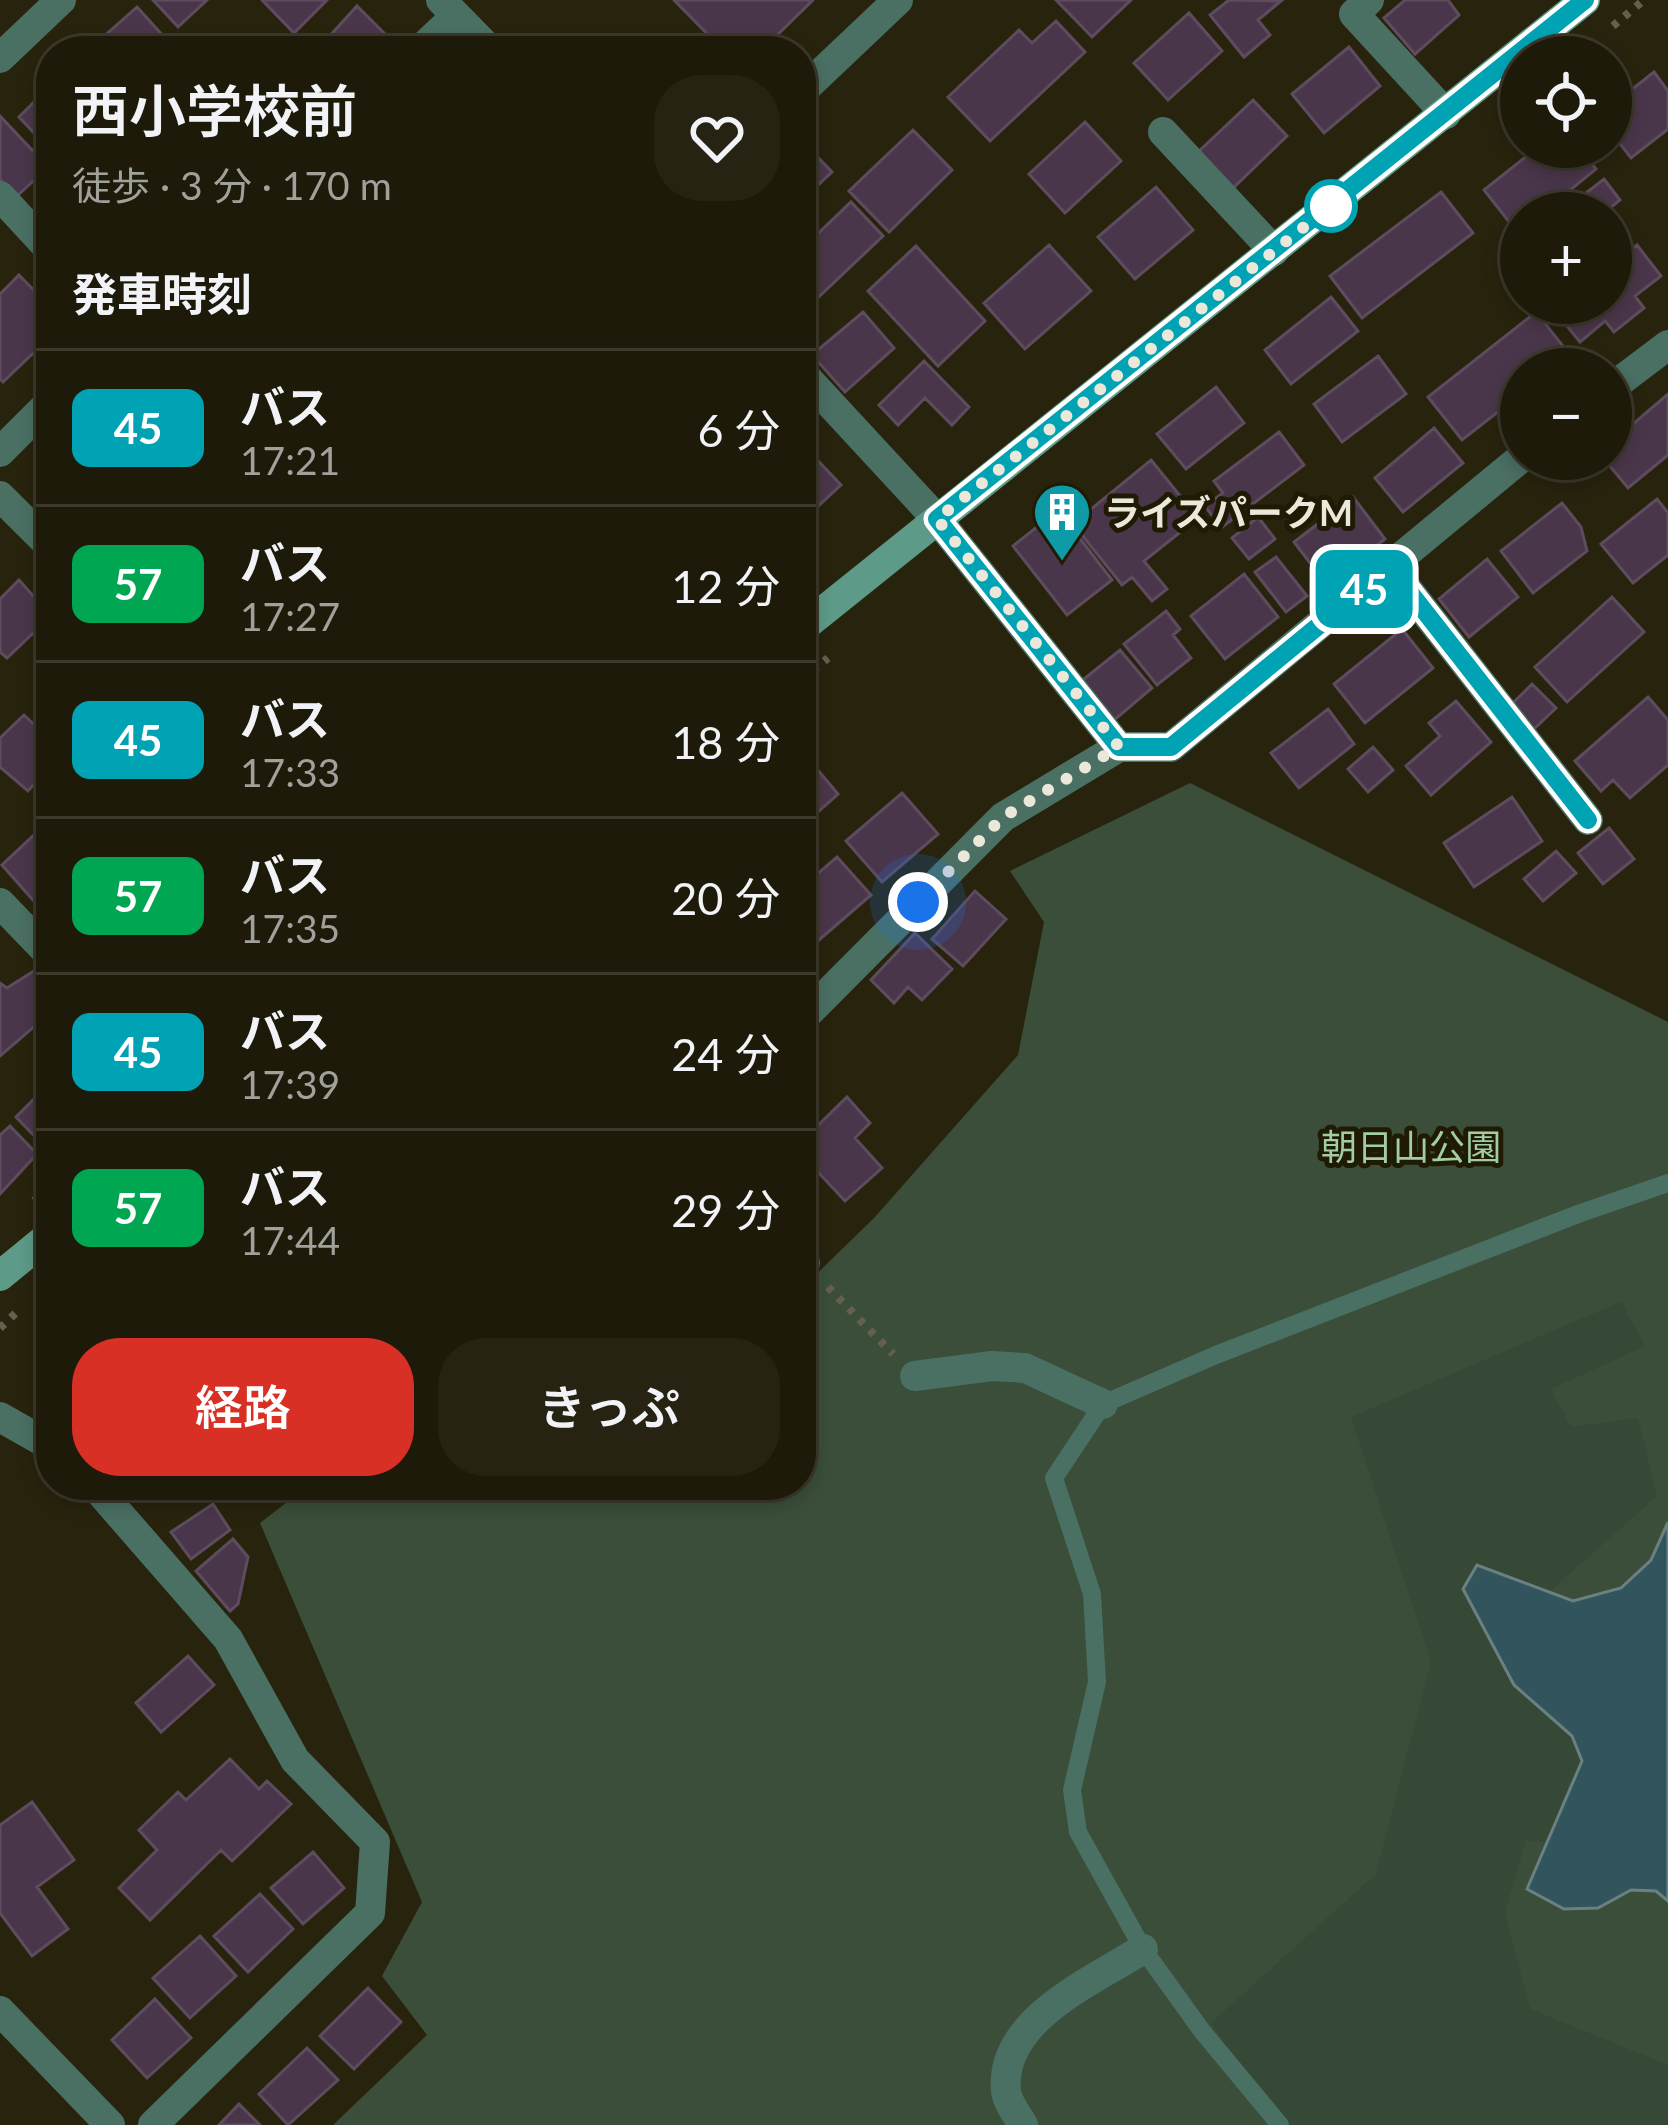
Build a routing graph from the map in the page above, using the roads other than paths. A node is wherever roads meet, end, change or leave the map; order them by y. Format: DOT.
graph roads {
  1 [pos="61,0"];
  2 [pos="898,0"];
  3 [pos="1369,0"];
  4 [pos="1585,0"];
  5 [pos="449,8"];
  6 [pos="429,36"];
  7 [pos="476,36"];
  8 [pos="0,58"];
  9 [pos="816,78"];
  10 [pos="1446,114"];
  11 [pos="1163,132"];
  12 [pos="0,196"];
  13 [pos="36,235"];
  14 [pos="1274,251"];
  15 [pos="1668,345"];
  16 [pos="1632,372"];
  17 [pos="816,388"];
  18 [pos="36,416"];
  19 [pos="0,452"];
  20 [pos="1500,475"];
  21 [pos="0,496"];
  22 [pos="937,519"];
  23 [pos="36,532"];
  24 [pos="1390,567"];
  25 [pos="816,617"];
  26 [pos="1119,747"];
  27 [pos="1588,820"];
  28 [pos="0,903"];
  29 [pos="36,940"];
  30 [pos="816,1005"];
  31 [pos="1668,1183"];
  32 [pos="36,1246"];
  33 [pos="0,1276"];
  34 [pos="915,1376"];
  35 [pos="1103,1404"];
  36 [pos="0,1417"];
  37 [pos="36,1437"];
  38 [pos="107,1500"];
  39 [pos="1143,1948"];
  40 [pos="0,2011"];
  41 [pos="110,2125"];
  42 [pos="152,2125"];
  43 [pos="1023,2125"];
  44 [pos="1280,2125"];
  1 -- 8 [label="street"];
  2 -- 9 [label="street"];
  3 -- 10 [label="street"];
  4 -- 10 [label="street"];
  5 -- 6 [label="street"];
  5 -- 7 [label="street"];
  10 -- 14 [label="street"];
  11 -- 14 [label="street"];
  12 -- 13 [label="street"];
  14 -- 22 [label="street"];
  15 -- 16 [label="street"];
  17 -- 22 [label="street"];
  18 -- 19 [label="street"];
  20 -- 24 [label="street"];
  21 -- 23 [label="street"];
  22 -- 25 [label="street"];
  22 -- 26 [label="street"];
  24 -- 26 [label="street"];
  24 -- 27 [label="street"];
  26 -- 30 [label="street"];
  28 -- 29 [label="street"];
  31 -- 35 [label="lane"];
  32 -- 33 [label="street"];
  34 -- 35 [label="street"];
  35 -- 39 [label="lane"];
  36 -- 37 [label="street"];
  38 -- 42 [label="street"];
  39 -- 43 [label="street"];
  39 -- 44 [label="lane"];
  40 -- 41 [label="street"];
}
